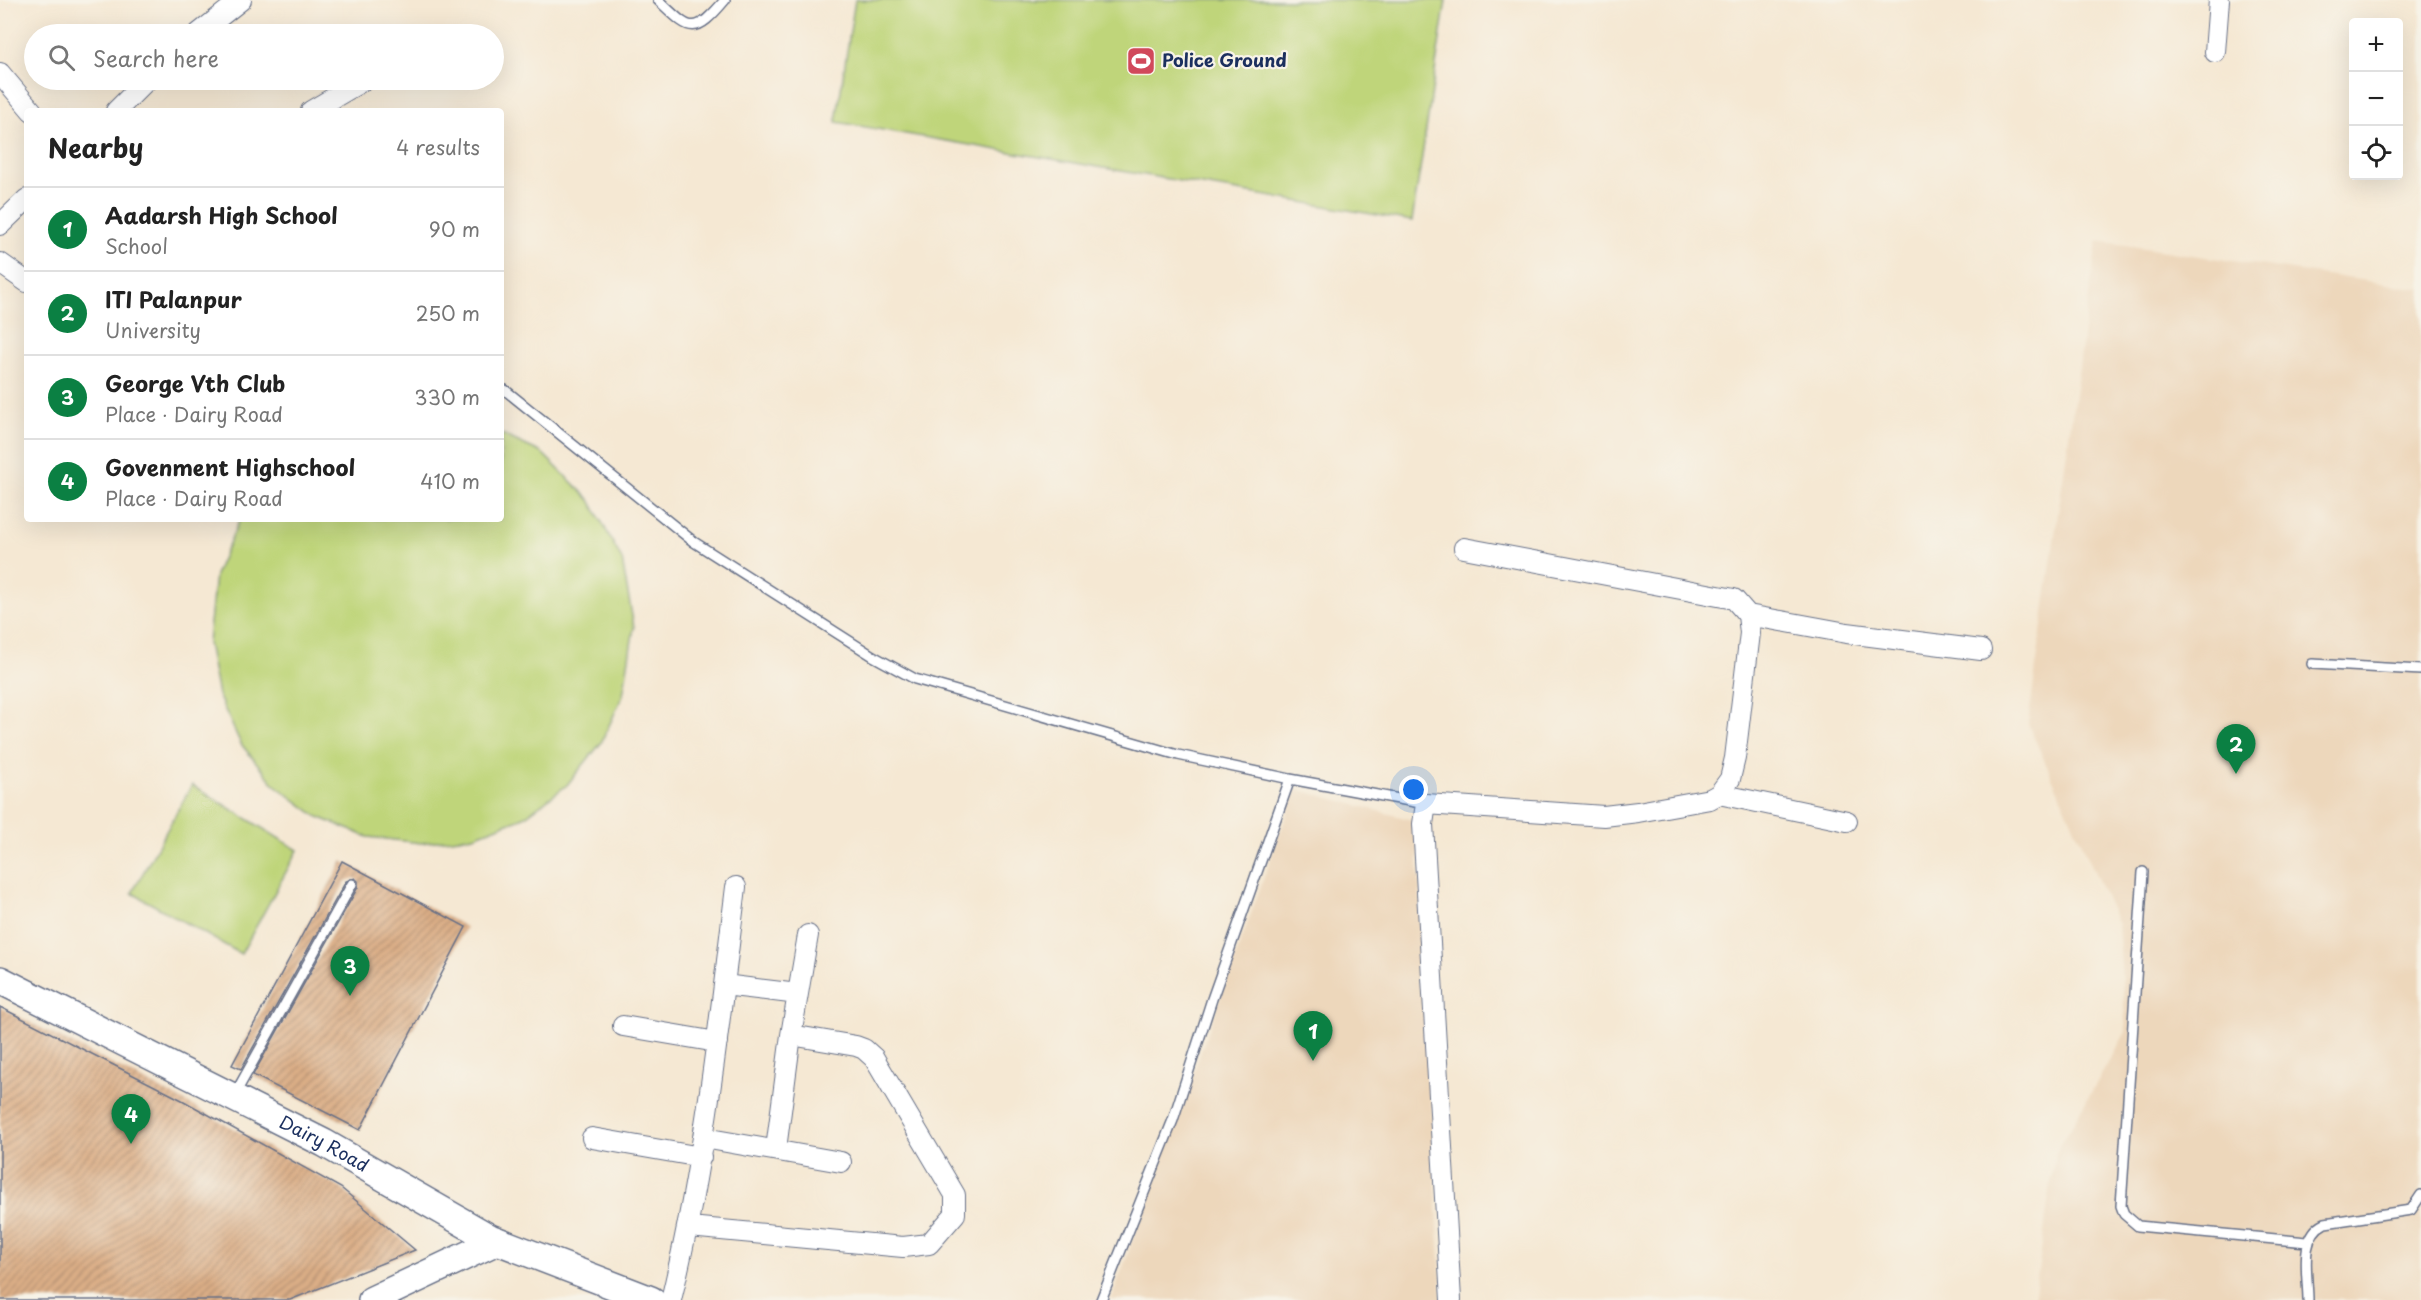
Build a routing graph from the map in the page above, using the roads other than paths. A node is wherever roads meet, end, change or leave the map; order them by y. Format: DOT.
graph roads {
  1 [pos="241,0"];
  2 [pos="658,0"];
  3 [pos="725,0"];
  4 [pos="2219,0"];
  5 [pos="211,24"];
  6 [pos="2215,52"];
  7 [pos="0,73"];
  8 [pos="137,90"];
  9 [pos="347,90"];
  10 [pos="29,108"];
  11 [pos="119,108"];
  12 [pos="316,108"];
  13 [pos="24,202"];
  14 [pos="0,225"];
  15 [pos="0,262"];
  16 [pos="24,280"];
  17 [pos="505,390"];
  18 [pos="1464,548"];
  19 [pos="1748,615"];
  20 [pos="1981,650"];
  21 [pos="2312,664"];
  22 [pos="2421,670"];
  23 [pos="1290,779"];
  24 [pos="1719,794"];
  25 [pos="1426,804"];
  26 [pos="1847,821"];
  27 [pos="2143,872"];
  28 [pos="352,884"];
  29 [pos="736,887"];
  30 [pos="808,935"];
  31 [pos="0,980"];
  32 [pos="724,985"];
  33 [pos="798,994"];
  34 [pos="623,1026"];
  35 [pos="791,1035"];
  36 [pos="717,1042"];
  37 [pos="233,1097"];
  38 [pos="592,1137"];
  39 [pos="703,1148"];
  40 [pos="776,1149"];
  41 [pos="841,1162"];
  42 [pos="2421,1195"];
  43 [pos="2411,1210"];
  44 [pos="2421,1214"];
  45 [pos="689,1227"];
  46 [pos="497,1240"];
  47 [pos="2307,1242"];
  48 [pos="372,1300"];
  49 [pos="651,1300"];
  50 [pos="671,1300"];
  51 [pos="1101,1300"];
  52 [pos="1451,1300"];
  53 [pos="2308,1300"];
  1 -- 5 [label="street"];
  2 -- 3 [label="lane"];
  4 -- 6 [label="street"];
  7 -- 10 [label="street"];
  8 -- 11 [label="street"];
  9 -- 12 [label="street"];
  13 -- 14 [label="street"];
  15 -- 16 [label="street"];
  17 -- 23 [label="lane"];
  18 -- 19 [label="street"];
  19 -- 20 [label="street"];
  19 -- 24 [label="street"];
  21 -- 22 [label="lane"];
  23 -- 25 [label="lane"];
  23 -- 51 [label="lane"];
  24 -- 25 [label="street"];
  24 -- 26 [label="street"];
  25 -- 52 [label="street"];
  27 -- 47 [label="lane"];
  28 -- 37 [label="lane"];
  29 -- 32 [label="street"];
  30 -- 33 [label="street"];
  31 -- 37 [label="street, Dairy Road"];
  32 -- 33 [label="street"];
  32 -- 36 [label="street"];
  33 -- 35 [label="street"];
  34 -- 36 [label="street"];
  35 -- 40 [label="street"];
  35 -- 45 [label="street"];
  36 -- 39 [label="street"];
  37 -- 46 [label="street, Dairy Road"];
  38 -- 39 [label="street"];
  39 -- 40 [label="street"];
  39 -- 45 [label="street"];
  40 -- 41 [label="street"];
  42 -- 43 [label="lane"];
  43 -- 44 [label="lane"];
  43 -- 47 [label="lane"];
  45 -- 50 [label="street"];
  46 -- 48 [label="street"];
  46 -- 49 [label="street, Dairy Road"];
  47 -- 53 [label="lane"];
}
